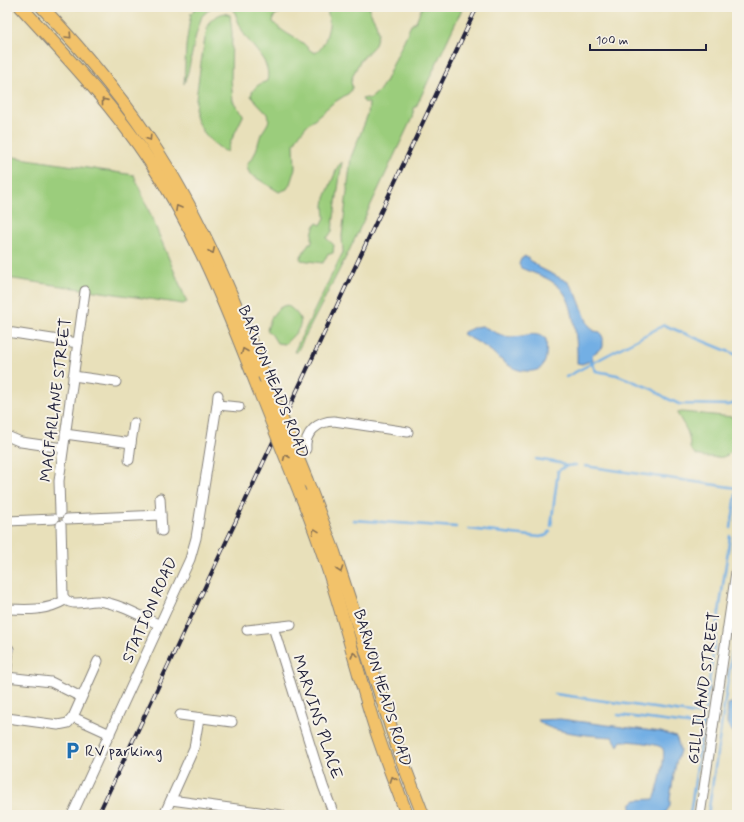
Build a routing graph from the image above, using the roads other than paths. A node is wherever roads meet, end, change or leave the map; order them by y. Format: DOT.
graph roads {
  1 [pos="21,7"];
  2 [pos="42,7"];
  3 [pos="85,291"];
  4 [pos="7,332"];
  5 [pos="78,342"];
  6 [pos="73,376"];
  7 [pos="116,382"];
  8 [pos="218,395"];
  9 [pos="217,405"];
  10 [pos="239,408"];
  11 [pos="134,423"];
  12 [pos="408,432"];
  13 [pos="65,434"];
  14 [pos="7,436"];
  15 [pos="131,443"];
  16 [pos="63,448"];
  17 [pos="306,449"];
  18 [pos="128,460"];
  19 [pos="160,498"];
  20 [pos="161,515"];
  21 [pos="60,519"];
  22 [pos="7,521"];
  23 [pos="162,531"];
  24 [pos="737,565"];
  25 [pos="65,600"];
  26 [pos="7,609"];
  27 [pos="160,625"];
  28 [pos="292,625"];
  29 [pos="273,627"];
  30 [pos="247,630"];
  31 [pos="9,649"];
  32 [pos="98,661"];
  33 [pos="7,670"];
  34 [pos="7,677"];
  35 [pos="81,697"];
  36 [pos="180,715"];
  37 [pos="7,718"];
  38 [pos="199,718"];
  39 [pos="70,720"];
  40 [pos="232,722"];
  41 [pos="110,734"];
  42 [pos="171,800"];
  43 [pos="72,815"];
  44 [pos="164,815"];
  45 [pos="281,815"];
  46 [pos="334,815"];
  47 [pos="407,815"];
  48 [pos="423,815"];
  49 [pos="700,815"];
  47 -- 1 [label="main road, BARWON HEADS ROAD, one-way, bridge"];
  2 -- 48 [label="main road, BARWON HEADS ROAD, one-way, bridge"];
  3 -- 5 [label="street, MACFARLANE STREET"];
  4 -- 5 [label="street"];
  5 -- 6 [label="street, MACFARLANE STREET"];
  6 -- 7 [label="street"];
  6 -- 13 [label="street, MACFARLANE STREET"];
  8 -- 9 [label="street, STATION ROAD"];
  9 -- 10 [label="street"];
  9 -- 27 [label="street, STATION ROAD"];
  11 -- 15 [label="street"];
  12 -- 17 [label="street"];
  13 -- 15 [label="street"];
  13 -- 16 [label="street, MACFARLANE STREET"];
  14 -- 16 [label="street"];
  15 -- 18 [label="street"];
  16 -- 21 [label="street, MACFARLANE STREET"];
  19 -- 20 [label="street"];
  20 -- 21 [label="street"];
  20 -- 23 [label="street"];
  21 -- 22 [label="street"];
  21 -- 25 [label="street, MACFARLANE STREET"];
  24 -- 49 [label="street, GILLILAND STREET"];
  25 -- 26 [label="street"];
  25 -- 27 [label="street"];
  27 -- 41 [label="street, STATION ROAD"];
  28 -- 29 [label="street"];
  29 -- 30 [label="street"];
  29 -- 46 [label="street, MARVINS PLACE"];
  31 -- 33 [label="street"];
  32 -- 35 [label="street"];
  34 -- 35 [label="street"];
  35 -- 39 [label="street"];
  36 -- 38 [label="street"];
  37 -- 39 [label="street"];
  38 -- 40 [label="street"];
  38 -- 42 [label="street"];
  39 -- 41 [label="street"];
  41 -- 43 [label="street, STATION ROAD"];
  42 -- 44 [label="street"];
  42 -- 45 [label="street"];
}
